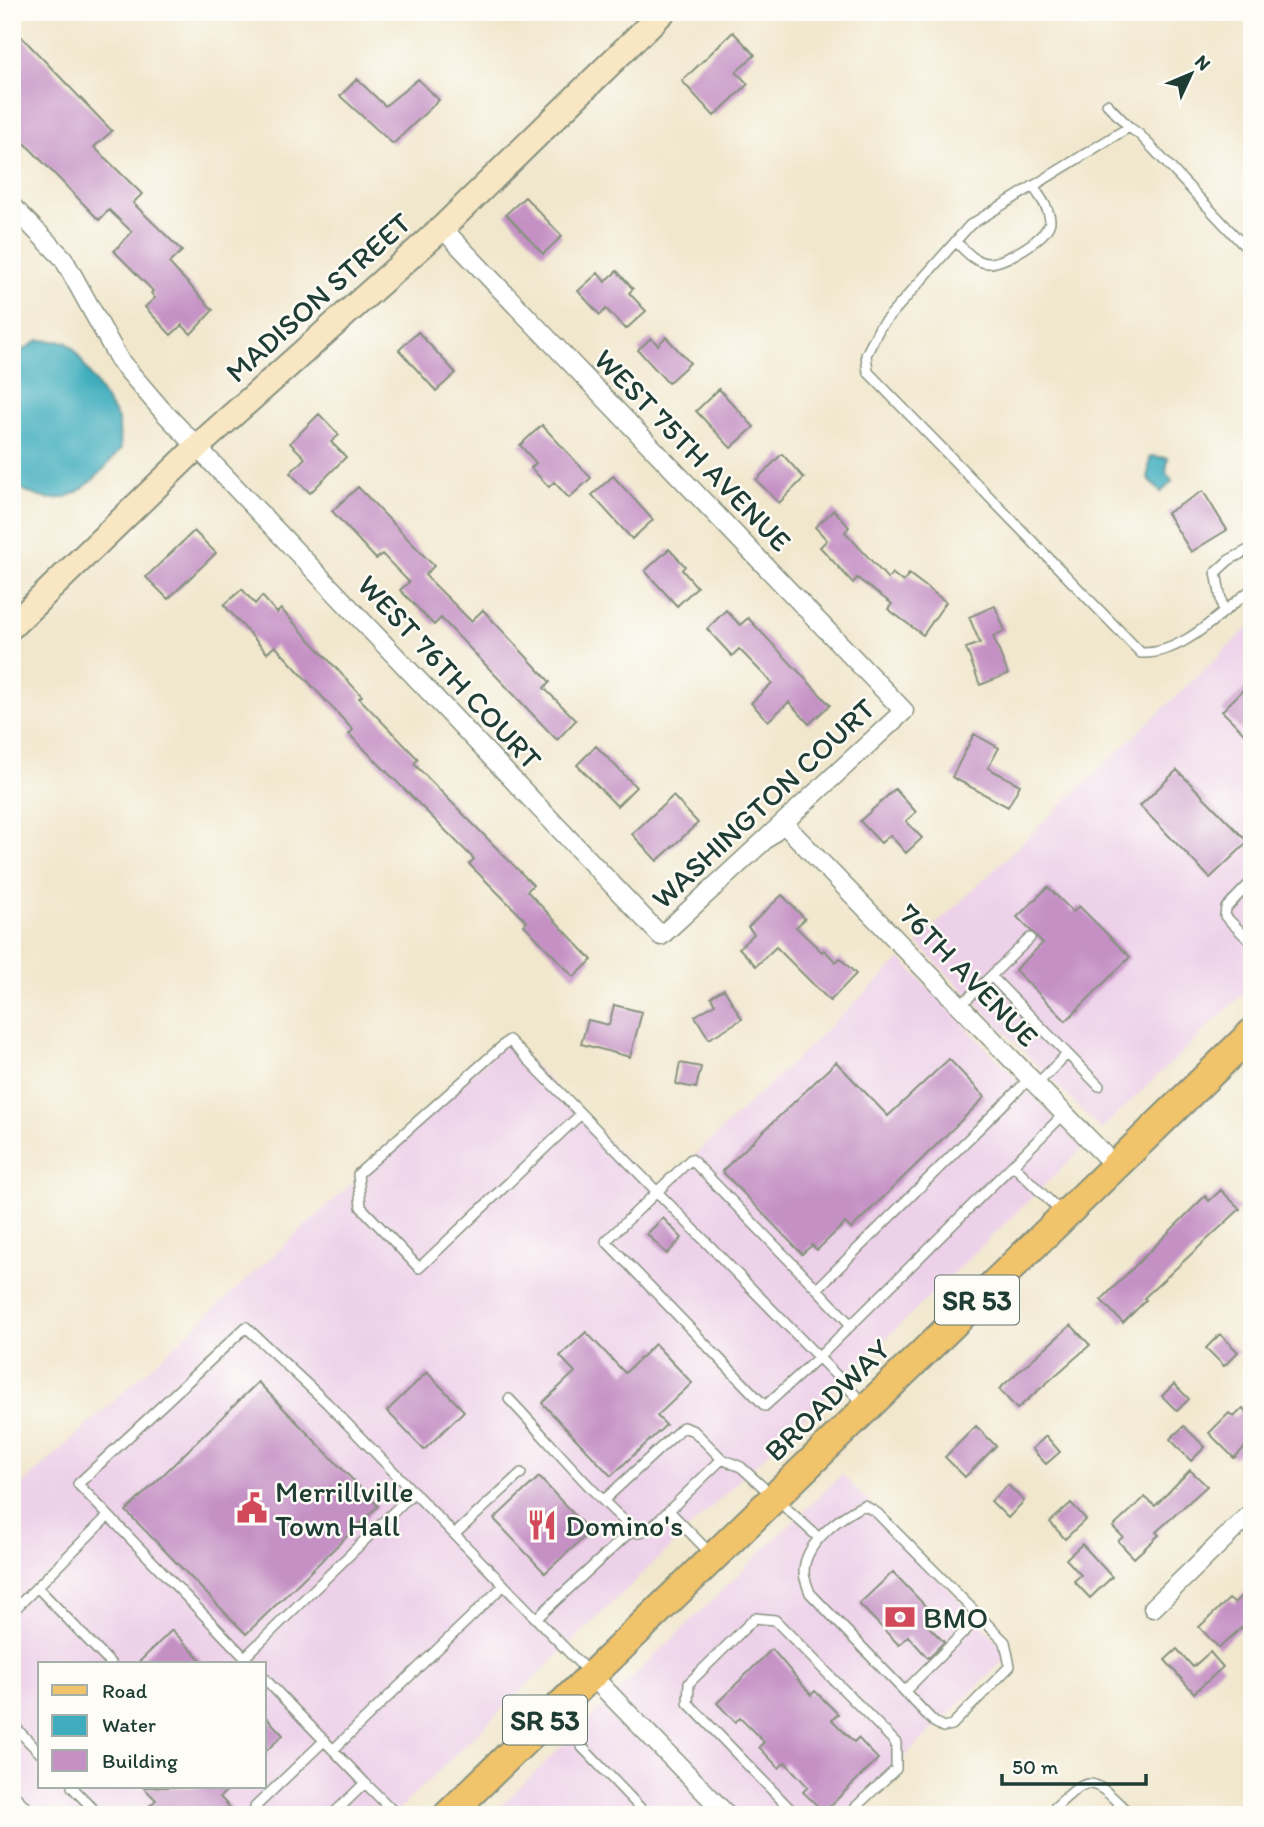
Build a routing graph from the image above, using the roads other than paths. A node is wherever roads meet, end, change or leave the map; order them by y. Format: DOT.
graph roads {
  1 [pos="663,12"];
  2 [pos="1107,104"];
  3 [pos="1129,127"];
  4 [pos="1033,186"];
  5 [pos="12,206"];
  6 [pos="442,228"];
  7 [pos="956,242"];
  8 [pos="1252,254"];
  9 [pos="198,446"];
  10 [pos="1252,548"];
  11 [pos="1252,589"];
  12 [pos="1223,610"];
  13 [pos="12,626"];
  14 [pos="904,711"];
  15 [pos="783,823"];
  16 [pos="1252,881"];
  17 [pos="660,936"];
  18 [pos="1030,938"];
  19 [pos="1252,943"];
  20 [pos="991,976"];
  21 [pos="960,1006"];
  22 [pos="1252,1033"];
  23 [pos="1067,1054"];
  24 [pos="1033,1081"];
  25 [pos="1098,1086"];
  26 [pos="581,1114"];
  27 [pos="1064,1114"];
  28 [pos="1013,1165"];
  29 [pos="1115,1166"];
  30 [pos="657,1192"];
  31 [pos="1065,1216"];
  32 [pos="817,1289"];
  33 [pos="851,1325"];
  34 [pos="819,1357"];
  35 [pos="509,1399"];
  36 [pos="867,1407"];
  37 [pos="722,1460"];
  38 [pos="521,1473"];
  39 [pos="414,1492"];
  40 [pos="774,1497"];
  41 [pos="604,1500"];
  42 [pos="669,1511"];
  43 [pos="1252,1512"];
  44 [pos="108,1516"];
  45 [pos="633,1529"];
  46 [pos="455,1534"];
  47 [pos="819,1538"];
  48 [pos="713,1556"];
  49 [pos="504,1585"];
  50 [pos="37,1587"];
  51 [pos="1153,1608"];
  52 [pos="12,1612"];
  53 [pos="979,1617"];
  54 [pos="537,1618"];
  55 [pos="248,1661"];
  56 [pos="109,1662"];
  57 [pos="591,1675"];
  58 [pos="266,1680"];
  59 [pos="905,1692"];
  60 [pos="12,1724"];
  61 [pos="325,1741"];
  62 [pos="582,1747"];
  63 [pos="333,1750"];
  64 [pos="38,1751"];
  65 [pos="365,1783"];
  66 [pos="73,1788"];
  67 [pos="12,1793"];
  68 [pos="34,1815"];
  69 [pos="99,1815"];
  70 [pos="262,1815"];
  71 [pos="332,1815"];
  72 [pos="397,1815"];
  73 [pos="447,1815"];
  74 [pos="647,1815"];
  75 [pos="727,1815"];
  76 [pos="796,1815"];
  77 [pos="847,1815"];
  78 [pos="1048,1815"];
  79 [pos="1131,1815"];
  1 -- 6 [label="street, MADISON STREET"];
  2 -- 3 [label="lane"];
  3 -- 4 [label="lane"];
  3 -- 8 [label="lane"];
  4 -- 7 [label="lane"];
  4 -- 7 [label="lane"];
  5 -- 9 [label="street, WEST 76TH COURT"];
  6 -- 9 [label="street, MADISON STREET"];
  6 -- 14 [label="street, WEST 75TH AVENUE"];
  7 -- 12 [label="lane"];
  9 -- 13 [label="street, MADISON STREET"];
  9 -- 17 [label="street, WEST 76TH COURT"];
  10 -- 12 [label="lane"];
  11 -- 12 [label="lane"];
  14 -- 15 [label="street, WASHINGTON COURT"];
  15 -- 17 [label="street, WASHINGTON COURT"];
  15 -- 21 [label="street, 76TH AVENUE"];
  16 -- 19 [label="lane"];
  18 -- 20 [label="lane"];
  20 -- 21 [label="lane"];
  20 -- 23 [label="lane"];
  21 -- 24 [label="street, 76TH AVENUE"];
  22 -- 29 [label="main road, BROADWAY / SR 53"];
  23 -- 24 [label="lane"];
  23 -- 25 [label="lane"];
  24 -- 27 [label="street, 76TH AVENUE"];
  24 -- 32 [label="lane"];
  26 -- 26 [label="lane"];
  26 -- 30 [label="lane"];
  27 -- 28 [label="lane"];
  27 -- 29 [label="street, 76TH AVENUE"];
  28 -- 31 [label="lane"];
  28 -- 33 [label="lane"];
  29 -- 31 [label="main road, BROADWAY / SR 53"];
  30 -- 32 [label="lane"];
  30 -- 34 [label="lane"];
  30 -- 34 [label="lane"];
  31 -- 36 [label="main road, BROADWAY / SR 53"];
  32 -- 33 [label="lane"];
  33 -- 34 [label="lane"];
  34 -- 36 [label="lane"];
  35 -- 41 [label="lane"];
  36 -- 40 [label="main road, BROADWAY / SR 53"];
  37 -- 40 [label="lane"];
  37 -- 41 [label="lane"];
  37 -- 42 [label="lane"];
  38 -- 46 [label="lane"];
  39 -- 44 [label="lane"];
  39 -- 46 [label="lane"];
  39 -- 55 [label="lane"];
  40 -- 47 [label="lane"];
  40 -- 48 [label="main road, BROADWAY / SR 53"];
  41 -- 45 [label="lane"];
  42 -- 45 [label="lane"];
  42 -- 48 [label="lane"];
  43 -- 51 [label="street"];
  44 -- 50 [label="lane"];
  44 -- 55 [label="lane"];
  45 -- 54 [label="lane"];
  46 -- 49 [label="lane"];
  47 -- 53 [label="lane"];
  47 -- 59 [label="lane"];
  48 -- 57 [label="main road, BROADWAY / SR 53"];
  49 -- 54 [label="lane"];
  49 -- 63 [label="lane"];
  50 -- 52 [label="lane"];
  50 -- 56 [label="lane"];
  53 -- 59 [label="lane"];
  53 -- 59 [label="lane"];
  54 -- 57 [label="lane"];
  57 -- 73 [label="main road, BROADWAY / SR 53"];
  57 -- 75 [label="street"];
  58 -- 61 [label="lane"];
  60 -- 64 [label="lane"];
  61 -- 63 [label="lane"];
  61 -- 70 [label="lane"];
  62 -- 74 [label="lane"];
  63 -- 65 [label="lane"];
  65 -- 71 [label="lane"];
  65 -- 72 [label="lane"];
  66 -- 69 [label="lane"];
  67 -- 68 [label="lane"];
  76 -- 77 [label="lane"];
  78 -- 79 [label="lane"];
}
